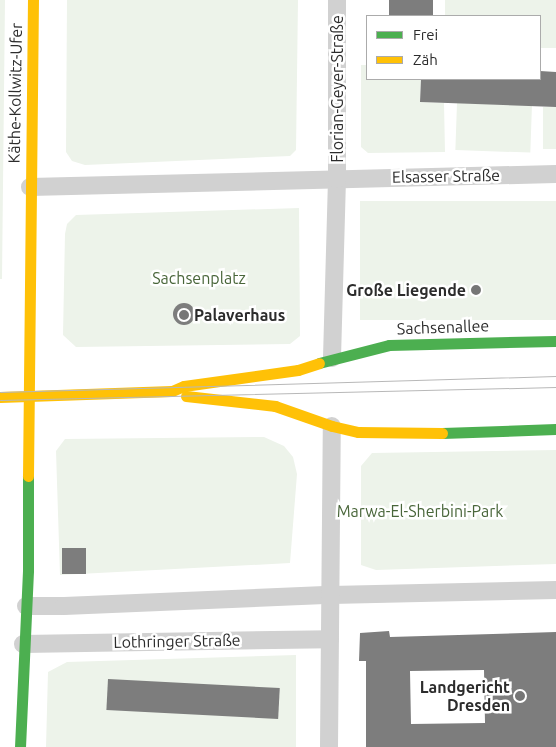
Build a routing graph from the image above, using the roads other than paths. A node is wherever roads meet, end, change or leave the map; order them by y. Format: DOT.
graph roads {
  1 [pos="33,0"];
  2 [pos="338,0"];
  3 [pos="556,174"];
  4 [pos="337,179"];
  5 [pos="30,187"];
  6 [pos="556,341"];
  7 [pos="332,358"];
  8 [pos="172,391"];
  9 [pos="29,396"];
  10 [pos="0,397"];
  11 [pos="332,426"];
  12 [pos="556,429"];
  13 [pos="556,590"];
  14 [pos="331,595"];
  15 [pos="26,606"];
  16 [pos="330,639"];
  17 [pos="23,644"];
  18 [pos="20,747"];
  19 [pos="329,747"];
  1 -- 5 [label="main road, Käthe-Kollwitz-Ufer"];
  2 -- 4 [label="street, Florian-Geyer-Straße"];
  3 -- 4 [label="street, Elsasser Straße"];
  4 -- 5 [label="street"];
  4 -- 7 [label="street"];
  5 -- 9 [label="main road"];
  6 -- 7 [label="main road, Sachsenallee"];
  7 -- 8 [label="main road"];
  8 -- 9 [label="main road"];
  8 -- 11 [label="main road"];
  9 -- 10 [label="main road"];
  9 -- 15 [label="main road"];
  11 -- 12 [label="main road"];
  11 -- 14 [label="street"];
  13 -- 14 [label="street"];
  14 -- 15 [label="street"];
  14 -- 16 [label="street"];
  15 -- 17 [label="main road"];
  16 -- 17 [label="street, Lothringer Straße"];
  16 -- 19 [label="street"];
  17 -- 18 [label="main road"];
}
